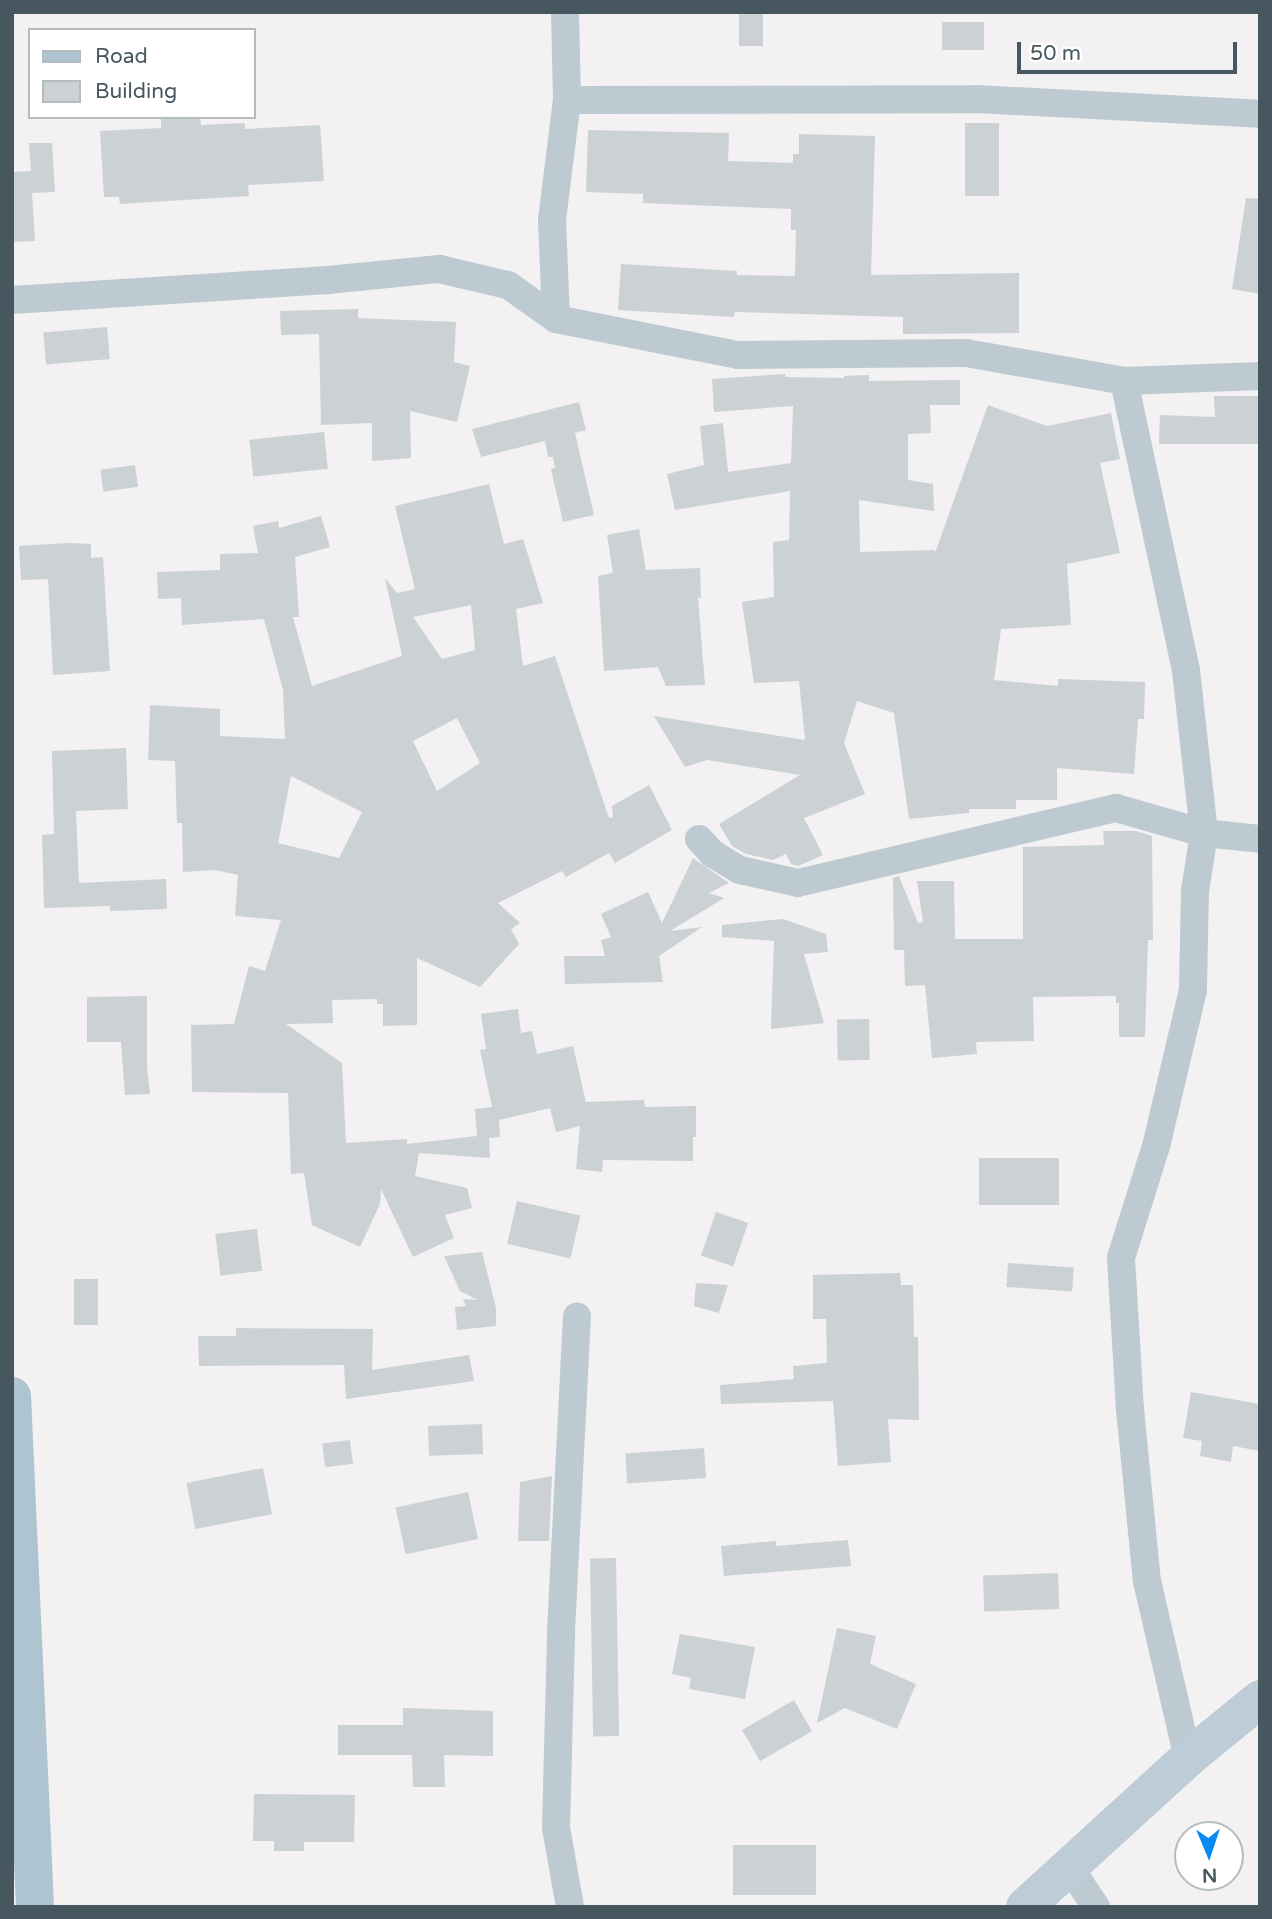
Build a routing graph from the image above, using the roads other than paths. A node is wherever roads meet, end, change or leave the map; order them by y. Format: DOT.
graph roads {
  1 [pos="565,12"];
  2 [pos="567,100"];
  3 [pos="1260,114"];
  4 [pos="12,300"];
  5 [pos="556,319"];
  6 [pos="1260,376"];
  7 [pos="1124,382"];
  8 [pos="1204,832"];
  9 [pos="699,839"];
  10 [pos="1260,839"];
  11 [pos="577,1316"];
  12 [pos="12,1396"];
  13 [pos="14,1488"];
  14 [pos="1260,1699"];
  15 [pos="1188,1758"];
  16 [pos="1070,1868"];
  17 [pos="35,1907"];
  18 [pos="570,1907"];
  19 [pos="1025,1907"];
  20 [pos="1097,1907"];
  1 -- 2 [label="street"];
  2 -- 3 [label="street"];
  2 -- 5 [label="street"];
  4 -- 5 [label="street"];
  5 -- 7 [label="street"];
  6 -- 7 [label="street"];
  7 -- 8 [label="street"];
  8 -- 9 [label="street"];
  8 -- 10 [label="street"];
  8 -- 15 [label="street"];
  11 -- 18 [label="street"];
  12 -- 13 [label="main road"];
  13 -- 17 [label="main road"];
  14 -- 15 [label="street"];
  15 -- 16 [label="street"];
  16 -- 19 [label="street"];
  16 -- 20 [label="street"];
}
